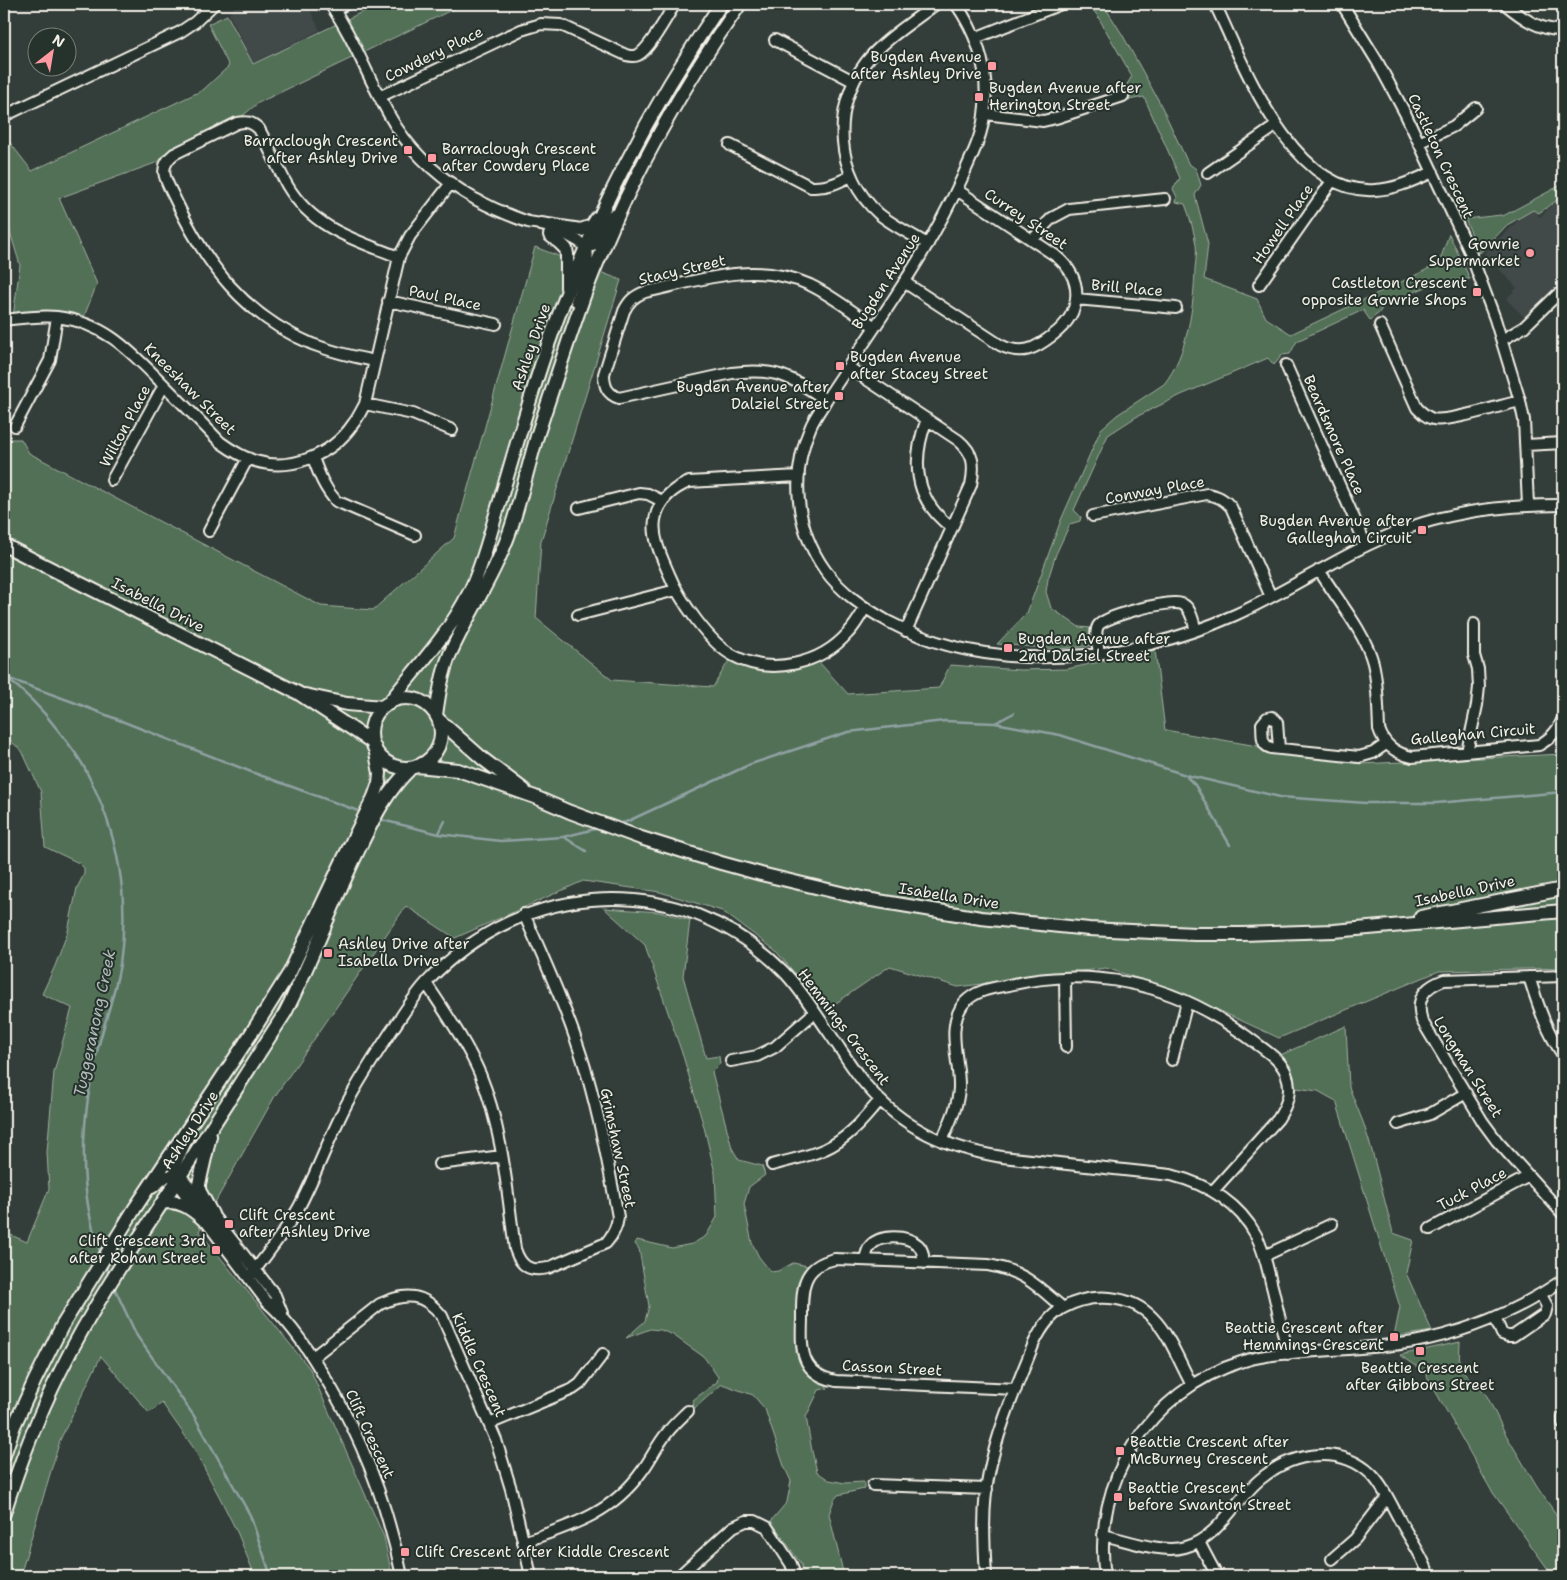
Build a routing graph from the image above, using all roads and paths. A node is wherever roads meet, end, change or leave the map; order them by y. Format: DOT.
graph roads {
  1 [pos="214,4"];
  2 [pos="346,4"];
  3 [pos="676,4"];
  4 [pos="721,4"];
  5 [pos="740,4"];
  6 [pos="936,4"];
  7 [pos="956,4"];
  8 [pos="1061,4"];
  9 [pos="1215,4"];
  10 [pos="1342,4"];
  11 [pos="1505,4"];
  12 [pos="332,7"];
  13 [pos="1563,30"];
  14 [pos="975,38"];
  15 [pos="775,40"];
  16 [pos="853,80"];
  17 [pos="1122,96"];
  18 [pos="379,97"];
  19 [pos="677,102"];
  20 [pos="1476,108"];
  21 [pos="984,114"];
  22 [pos="4,116"];
  23 [pos="1277,125"];
  24 [pos="1419,142"];
  25 [pos="730,145"];
  26 [pos="1433,172"];
  27 [pos="1208,173"];
  28 [pos="851,176"];
  29 [pos="1332,181"];
  30 [pos="451,183"];
  31 [pos="957,190"];
  32 [pos="1165,199"];
  33 [pos="605,206"];
  34 [pos="535,223"];
  35 [pos="550,235"];
  36 [pos="1033,240"];
  37 [pos="928,244"];
  38 [pos="587,247"];
  39 [pos="398,257"];
  40 [pos="904,282"];
  41 [pos="1259,285"];
  42 [pos="1563,292"];
  43 [pos="567,293"];
  44 [pos="1076,299"];
  45 [pos="388,301"];
  46 [pos="1176,308"];
  47 [pos="57,317"];
  48 [pos="4,320"];
  49 [pos="496,324"];
  50 [pos="1380,325"];
  51 [pos="875,327"];
  52 [pos="1502,340"];
  53 [pos="375,361"];
  54 [pos="1286,365"];
  55 [pos="848,367"];
  56 [pos="164,385"];
  57 [pos="826,400"];
  58 [pos="1520,400"];
  59 [pos="365,404"];
  60 [pos="927,420"];
  61 [pos="15,426"];
  62 [pos="452,430"];
  63 [pos="538,435"];
  64 [pos="1563,443"];
  65 [pos="1526,445"];
  66 [pos="248,458"];
  67 [pos="313,458"];
  68 [pos="799,476"];
  69 [pos="112,480"];
  70 [pos="662,501"];
  71 [pos="1528,505"];
  72 [pos="1563,505"];
  73 [pos="579,508"];
  74 [pos="1093,516"];
  75 [pos="952,528"];
  76 [pos="209,531"];
  77 [pos="414,536"];
  78 [pos="4,544"];
  79 [pos="1366,545"];
  80 [pos="1319,570"];
  81 [pos="676,590"];
  82 [pos="1271,597"];
  83 [pos="866,608"];
  84 [pos="578,615"];
  85 [pos="1474,624"];
  86 [pos="1196,630"];
  87 [pos="906,631"];
  88 [pos="1099,653"];
  89 [pos="298,693"];
  90 [pos="385,705"];
  91 [pos="437,717"];
  92 [pos="1562,722"];
  93 [pos="1386,744"];
  94 [pos="373,745"];
  95 [pos="1279,749"];
  96 [pos="1467,752"];
  97 [pos="414,767"];
  98 [pos="534,797"];
  99 [pos="379,799"];
  100 [pos="357,841"];
  101 [pos="1563,889"];
  102 [pos="1563,911"];
  103 [pos="524,914"];
  104 [pos="1374,927"];
  105 [pos="1563,976"];
  106 [pos="1529,977"];
  107 [pos="1065,978"];
  108 [pos="426,982"];
  109 [pos="1187,1002"];
  110 [pos="814,1012"];
  111 [pos="1066,1047"];
  112 [pos="1563,1055"];
  113 [pos="1172,1060"];
  114 [pos="731,1061"];
  115 [pos="1466,1093"];
  116 [pos="880,1100"];
  117 [pos="203,1105"];
  118 [pos="1398,1124"];
  119 [pos="212,1127"];
  120 [pos="942,1141"];
  121 [pos="502,1156"];
  122 [pos="439,1164"];
  123 [pos="772,1165"];
  124 [pos="1529,1176"];
  125 [pos="177,1177"];
  126 [pos="1213,1191"];
  127 [pos="143,1196"];
  128 [pos="162,1203"];
  129 [pos="1563,1214"];
  130 [pos="208,1217"];
  131 [pos="1332,1224"];
  132 [pos="1430,1229"];
  133 [pos="1264,1256"];
  134 [pos="865,1260"];
  135 [pos="924,1263"];
  136 [pos="252,1274"];
  137 [pos="1563,1280"];
  138 [pos="1541,1295"];
  139 [pos="1063,1308"];
  140 [pos="1495,1318"];
  141 [pos="603,1354"];
  142 [pos="1288,1354"];
  143 [pos="312,1357"];
  144 [pos="1192,1385"];
  145 [pos="1016,1388"];
  146 [pos="688,1411"];
  147 [pos="1563,1417"];
  148 [pos="1563,1423"];
  149 [pos="489,1424"];
  150 [pos="4,1455"];
  151 [pos="873,1485"];
  152 [pos="987,1489"];
  153 [pos="1387,1497"];
  154 [pos="4,1513"];
  155 [pos="1103,1535"];
  156 [pos="523,1542"];
  157 [pos="1199,1542"];
  158 [pos="1332,1559"];
  159 [pos="402,1576"];
  160 [pos="531,1576"];
  161 [pos="679,1576"];
  162 [pos="795,1576"];
  163 [pos="986,1576"];
  164 [pos="1105,1576"];
  165 [pos="1217,1576"];
  166 [pos="1429,1576"];
  1 -- 22 [label="street"];
  2 -- 12 [label="street"];
  3 -- 18 [label="street, Cowdery Place"];
  4 -- 33 [label="main road, Ashley Drive"];
  5 -- 19 [label="main road"];
  6 -- 16 [label="street"];
  7 -- 14 [label="street, Bugden Avenue"];
  8 -- 14 [label="street"];
  9 -- 23 [label="street"];
  10 -- 24 [label="street, Castleton Crescent"];
  11 -- 13 [label="street"];
  12 -- 18 [label="street"];
  14 -- 21 [label="street, Bugden Avenue"];
  15 -- 16 [label="street"];
  16 -- 28 [label="street"];
  17 -- 21 [label="street"];
  18 -- 30 [label="street"];
  19 -- 38 [label="street"];
  19 -- 63 [label="main road"];
  20 -- 24 [label="street"];
  21 -- 31 [label="street, Bugden Avenue"];
  23 -- 27 [label="street"];
  23 -- 29 [label="street"];
  24 -- 26 [label="street, Castleton Crescent"];
  25 -- 28 [label="street"];
  26 -- 29 [label="street"];
  26 -- 52 [label="street, Castleton Crescent"];
  28 -- 37 [label="street"];
  29 -- 41 [label="street, Howell Place"];
  30 -- 34 [label="street"];
  30 -- 39 [label="street, Kneeshaw Street"];
  31 -- 36 [label="street, Currey Street"];
  31 -- 37 [label="street, Bugden Avenue"];
  32 -- 36 [label="street"];
  33 -- 34 [label="main road"];
  33 -- 38 [label="main road, Ashley Drive"];
  34 -- 35 [label="street"];
  34 -- 38 [label="street"];
  35 -- 38 [label="street"];
  35 -- 43 [label="main road"];
  36 -- 44 [label="street, Currey Street"];
  37 -- 40 [label="street, Bugden Avenue"];
  38 -- 43 [label="main road, Ashley Drive"];
  38 -- 63 [label="street"];
  39 -- 45 [label="street, Kneeshaw Street"];
  39 -- 53 [label="street"];
  40 -- 44 [label="street"];
  40 -- 51 [label="street, Bugden Avenue"];
  42 -- 52 [label="street"];
  43 -- 90 [label="main road, Ashley Drive"];
  44 -- 46 [label="street, Brill Place"];
  45 -- 49 [label="street, Paul Place"];
  45 -- 53 [label="street, Kneeshaw Street"];
  47 -- 48 [label="street, Kneeshaw Street"];
  47 -- 56 [label="street, Kneeshaw Street"];
  47 -- 61 [label="street"];
  50 -- 58 [label="street"];
  51 -- 55 [label="street, Bugden Avenue"];
  51 -- 57 [label="street, Stacy Street"];
  52 -- 58 [label="street, Castleton Crescent"];
  53 -- 59 [label="street, Kneeshaw Street"];
  54 -- 79 [label="street, Beardsmore Place"];
  55 -- 57 [label="street, Bugden Avenue"];
  55 -- 60 [label="street"];
  56 -- 66 [label="street, Kneeshaw Street"];
  56 -- 69 [label="street, Wilton Place"];
  57 -- 68 [label="street, Bugden Avenue"];
  58 -- 65 [label="street, Castleton Crescent"];
  59 -- 62 [label="street"];
  59 -- 67 [label="street, Kneeshaw Street"];
  60 -- 75 [label="street"];
  60 -- 75 [label="street"];
  63 -- 91 [label="main road"];
  64 -- 65 [label="street"];
  65 -- 71 [label="street, Castleton Crescent"];
  66 -- 67 [label="street, Kneeshaw Street"];
  66 -- 76 [label="street"];
  67 -- 77 [label="street"];
  68 -- 70 [label="street"];
  68 -- 83 [label="street, Bugden Avenue"];
  70 -- 73 [label="street"];
  70 -- 81 [label="street"];
  71 -- 72 [label="street, Bugden Avenue"];
  71 -- 79 [label="street, Bugden Avenue"];
  74 -- 82 [label="street, Conway Place"];
  75 -- 87 [label="street"];
  78 -- 89 [label="main road, Isabella Drive"];
  79 -- 80 [label="street, Bugden Avenue"];
  80 -- 82 [label="street, Bugden Avenue"];
  80 -- 93 [label="street"];
  81 -- 83 [label="street"];
  81 -- 84 [label="street"];
  82 -- 86 [label="street, Bugden Avenue"];
  83 -- 87 [label="street, Bugden Avenue"];
  85 -- 96 [label="street"];
  86 -- 88 [label="street, Bugden Avenue"];
  86 -- 88 [label="street"];
  87 -- 88 [label="street, Bugden Avenue"];
  89 -- 90 [label="main road, Isabella Drive"];
  89 -- 94 [label="main road, Isabella Drive"];
  90 -- 91 [label="main road"];
  90 -- 94 [label="main road"];
  91 -- 97 [label="main road"];
  91 -- 98 [label="main road, Isabella Drive"];
  92 -- 96 [label="street, Galleghan Circuit"];
  93 -- 95 [label="street"];
  93 -- 96 [label="street, Galleghan Circuit"];
  94 -- 97 [label="main road"];
  94 -- 99 [label="main road, Ashley Drive"];
  97 -- 98 [label="main road, Isabella Drive"];
  97 -- 99 [label="main road, Ashley Drive"];
  98 -- 104 [label="main road, Isabella Drive"];
  99 -- 100 [label="main road, Ashley Drive"];
  100 -- 117 [label="main road, Ashley Drive"];
  100 -- 119 [label="main road, Ashley Drive"];
  101 -- 104 [label="main road, Isabella Drive"];
  102 -- 104 [label="main road, Isabella Drive"];
  103 -- 108 [label="street, Hemmings Crescent"];
  103 -- 110 [label="street, Hemmings Crescent"];
  103 -- 121 [label="street, Grimshaw Street"];
  105 -- 106 [label="street, Longman Street"];
  106 -- 112 [label="street"];
  106 -- 115 [label="street, Longman Street"];
  107 -- 109 [label="street"];
  107 -- 111 [label="street"];
  107 -- 120 [label="street"];
  108 -- 121 [label="street, Grimshaw Street"];
  108 -- 136 [label="street, Hemmings Crescent"];
  109 -- 113 [label="street"];
  109 -- 126 [label="street"];
  110 -- 114 [label="street"];
  110 -- 116 [label="street, Hemmings Crescent"];
  115 -- 118 [label="street"];
  115 -- 124 [label="street, Longman Street"];
  116 -- 120 [label="street, Hemmings Crescent"];
  116 -- 123 [label="street"];
  117 -- 125 [label="street"];
  117 -- 127 [label="main road, Ashley Drive"];
  119 -- 125 [label="main road, Ashley Drive"];
  119 -- 130 [label="main road"];
  120 -- 126 [label="street, Hemmings Crescent"];
  121 -- 122 [label="street"];
  124 -- 129 [label="street, Longman Street"];
  124 -- 132 [label="street, Tuck Place"];
  125 -- 127 [label="street"];
  125 -- 128 [label="main road, Ashley Drive"];
  125 -- 130 [label="street, Clift Crescent"];
  126 -- 133 [label="street, Hemmings Crescent"];
  127 -- 150 [label="main road, Ashley Drive"];
  128 -- 130 [label="main road"];
  128 -- 154 [label="main road, Ashley Drive"];
  130 -- 136 [label="street, Clift Crescent"];
  131 -- 133 [label="street"];
  133 -- 142 [label="street, Hemmings Crescent"];
  134 -- 135 [label="street, Casson Street"];
  134 -- 135 [label="street"];
  134 -- 145 [label="street, Casson Street"];
  135 -- 139 [label="street, Casson Street"];
  136 -- 143 [label="street, Clift Crescent"];
  137 -- 138 [label="street"];
  138 -- 140 [label="street"];
  138 -- 140 [label="street"];
  139 -- 144 [label="street"];
  139 -- 145 [label="street"];
  140 -- 142 [label="street"];
  141 -- 149 [label="street"];
  142 -- 144 [label="street"];
  143 -- 149 [label="street, Kiddle Crescent"];
  143 -- 159 [label="street, Clift Crescent"];
  144 -- 155 [label="street"];
  145 -- 152 [label="street"];
  146 -- 156 [label="street"];
  147 -- 148 [label="street"];
  149 -- 156 [label="street, Kiddle Crescent"];
  151 -- 152 [label="street"];
  152 -- 163 [label="street"];
  153 -- 157 [label="street"];
  153 -- 158 [label="street"];
  153 -- 166 [label="street"];
  155 -- 157 [label="street"];
  155 -- 164 [label="street"];
  156 -- 160 [label="street, Kiddle Crescent"];
  157 -- 165 [label="street"];
  161 -- 162 [label="street"];
}
